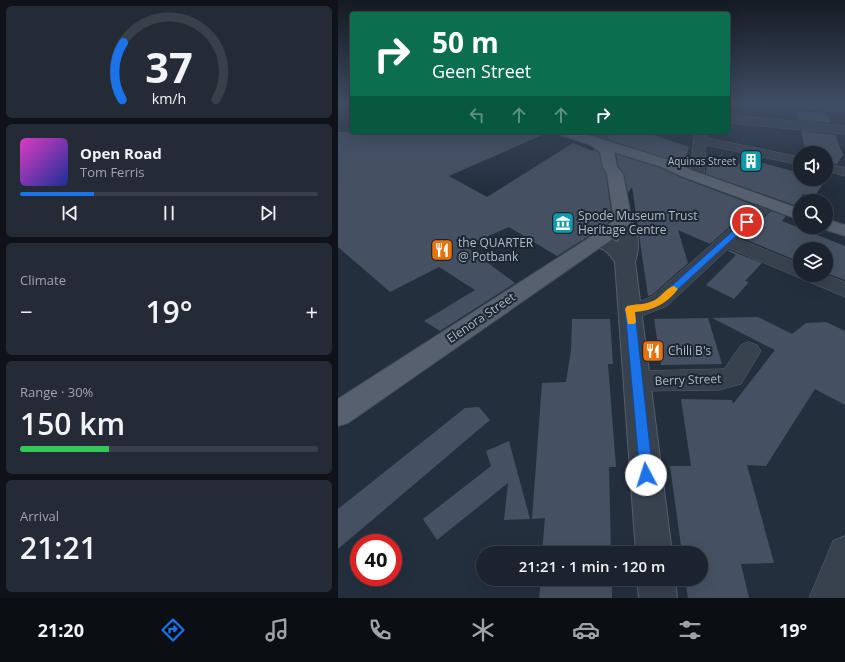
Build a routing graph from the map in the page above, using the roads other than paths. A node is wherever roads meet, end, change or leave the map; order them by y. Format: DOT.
graph roads {
  1 [pos="574,134"];
  2 [pos="701,136"];
  3 [pos="603,140"];
  4 [pos="793,159"];
  5 [pos="833,169"];
  6 [pos="845,172"];
  7 [pos="615,174"];
  8 [pos="692,175"];
  9 [pos="768,203"];
  10 [pos="793,212"];
  11 [pos="623,221"];
  12 [pos="833,226"];
  13 [pos="845,230"];
  14 [pos="597,241"];
  15 [pos="727,241"];
  16 [pos="625,262"];
  17 [pos="793,268"];
  18 [pos="826,282"];
  19 [pos="845,290"];
  20 [pos="630,309"];
  21 [pos="749,351"];
  22 [pos="637,381"];
  23 [pos="338,414"];
  24 [pos="653,546"];
  25 [pos="845,553"];
  26 [pos="657,586"];
  27 [pos="658,598"];
  28 [pos="827,598"];
  1 -- 3 [label="main road"];
  2 -- 4 [label="street"];
  2 -- 8 [label="street"];
  3 -- 7 [label="main road"];
  3 -- 8 [label="main road"];
  5 -- 6 [label="street"];
  7 -- 8 [label="main road"];
  7 -- 11 [label="main road"];
  8 -- 9 [label="main road"];
  9 -- 10 [label="main road"];
  9 -- 15 [label="street"];
  11 -- 14 [label="main road, Elenora Street"];
  11 -- 16 [label="street"];
  12 -- 13 [label="main road"];
  14 -- 16 [label="street"];
  14 -- 23 [label="main road, Elenora Street"];
  15 -- 17 [label="street"];
  15 -- 20 [label="street"];
  16 -- 20 [label="street"];
  18 -- 19 [label="street"];
  20 -- 22 [label="street"];
  21 -- 22 [label="street, Berry Street"];
  22 -- 24 [label="street"];
  25 -- 28 [label="street"];
  26 -- 27 [label="street"];
}
